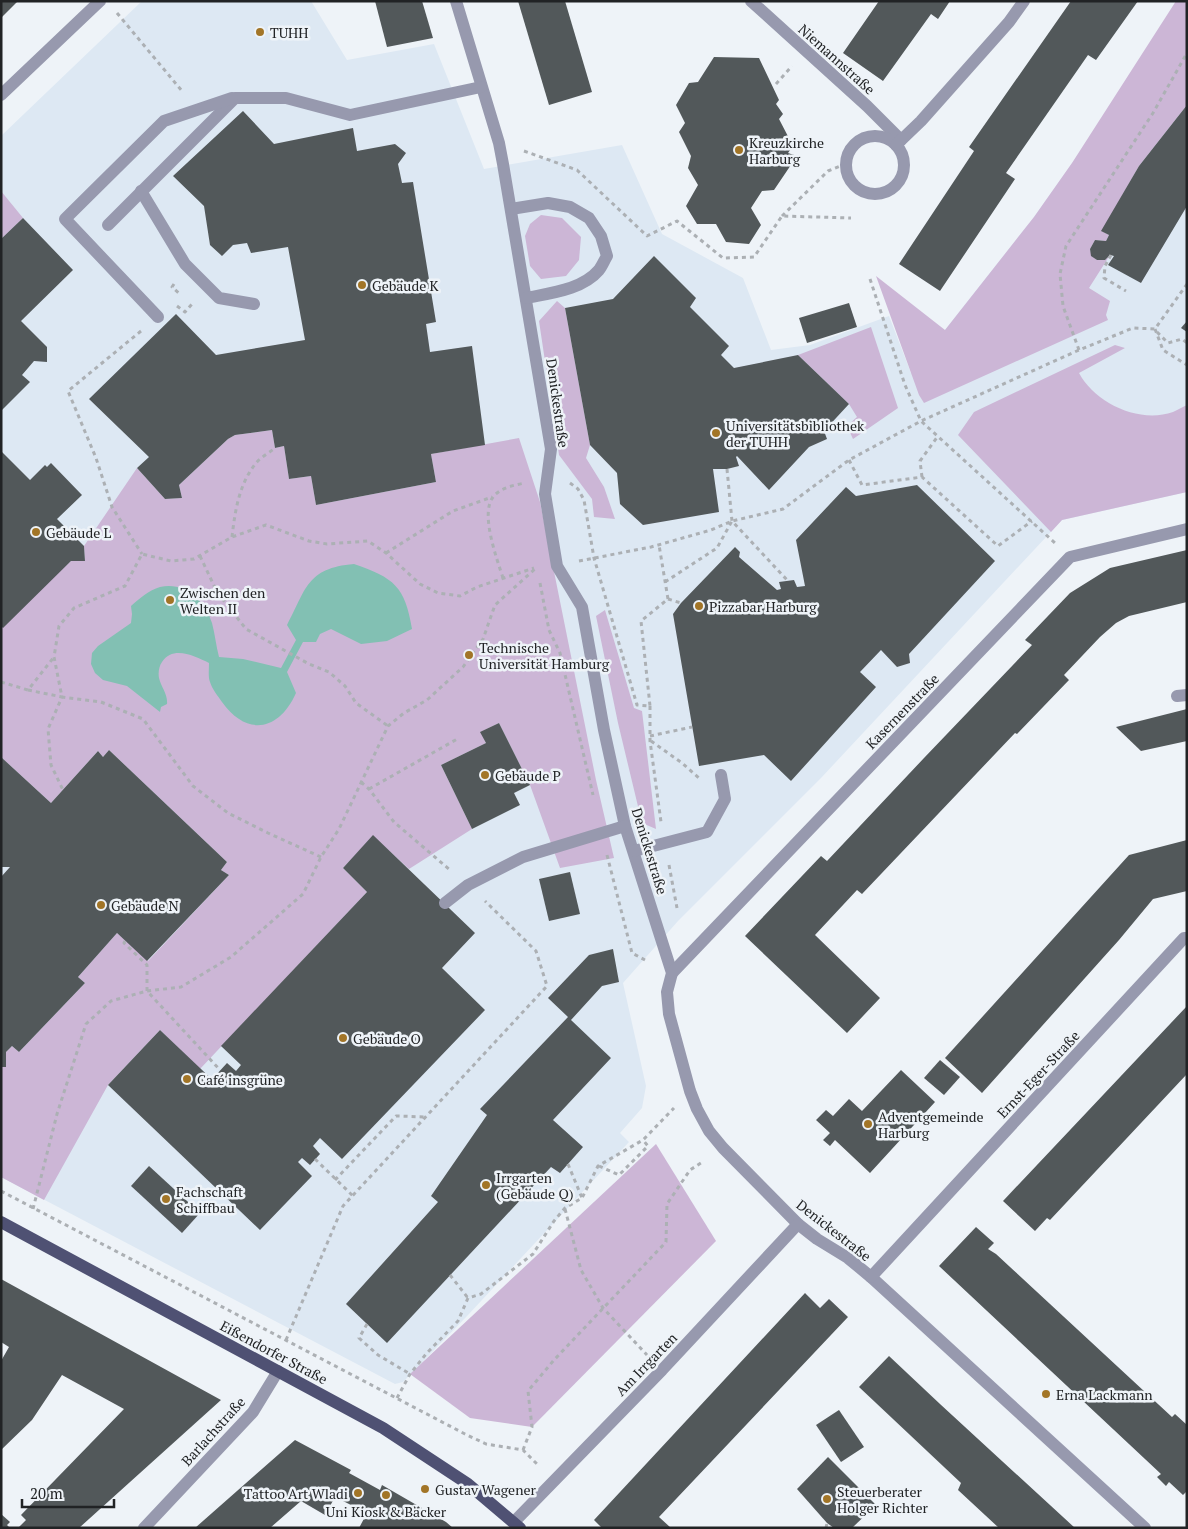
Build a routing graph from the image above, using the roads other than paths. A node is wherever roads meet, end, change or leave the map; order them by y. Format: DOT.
graph roads {
  1 [pos="100,1"];
  2 [pos="456,1"];
  3 [pos="751,1"];
  4 [pos="1024,1"];
  5 [pos="481,87"];
  6 [pos="1,95"];
  7 [pos="235,98"];
  8 [pos="898,142"];
  9 [pos="141,191"];
  10 [pos="511,209"];
  11 [pos="108,225"];
  12 [pos="526,298"];
  13 [pos="254,304"];
  14 [pos="158,317"];
  15 [pos="1187,529"];
  16 [pos="721,775"];
  17 [pos="625,826"];
  18 [pos="634,851"];
  19 [pos="445,904"];
  20 [pos="1187,938"];
  21 [pos="672,973"];
  22 [pos="1,1222"];
  23 [pos="798,1224"];
  24 [pos="871,1277"];
  25 [pos="278,1371"];
  26 [pos="517,1525"];
  27 [pos="144,1528"];
  28 [pos="1145,1528"];
  1 -- 6 [label="street"];
  2 -- 5 [label="street, Denickestraße"];
  3 -- 8 [label="street, Niemannstraße"];
  4 -- 8 [label="street"];
  5 -- 7 [label="street"];
  5 -- 10 [label="street, Denickestraße"];
  7 -- 9 [label="street"];
  7 -- 14 [label="street"];
  8 -- 8 [label="street, Niemannstraße"];
  9 -- 11 [label="street"];
  9 -- 13 [label="street"];
  10 -- 12 [label="street, Denickestraße"];
  10 -- 12 [label="street"];
  12 -- 17 [label="street, Denickestraße"];
  15 -- 21 [label="street, Kasernenstraße"];
  16 -- 18 [label="street"];
  17 -- 18 [label="street, Denickestraße"];
  17 -- 19 [label="street"];
  18 -- 21 [label="street, Denickestraße"];
  20 -- 24 [label="street, Ernst-Eger-Straße"];
  21 -- 23 [label="street, Denickestraße"];
  22 -- 25 [label="main road, Eißendorfer Straße"];
  23 -- 24 [label="street, Denickestraße"];
  23 -- 26 [label="street, Am Irrgarten"];
  24 -- 28 [label="street, Denickestraße"];
  25 -- 26 [label="main road, Eißendorfer Straße"];
  25 -- 27 [label="street, Barlachstraße"];
}
